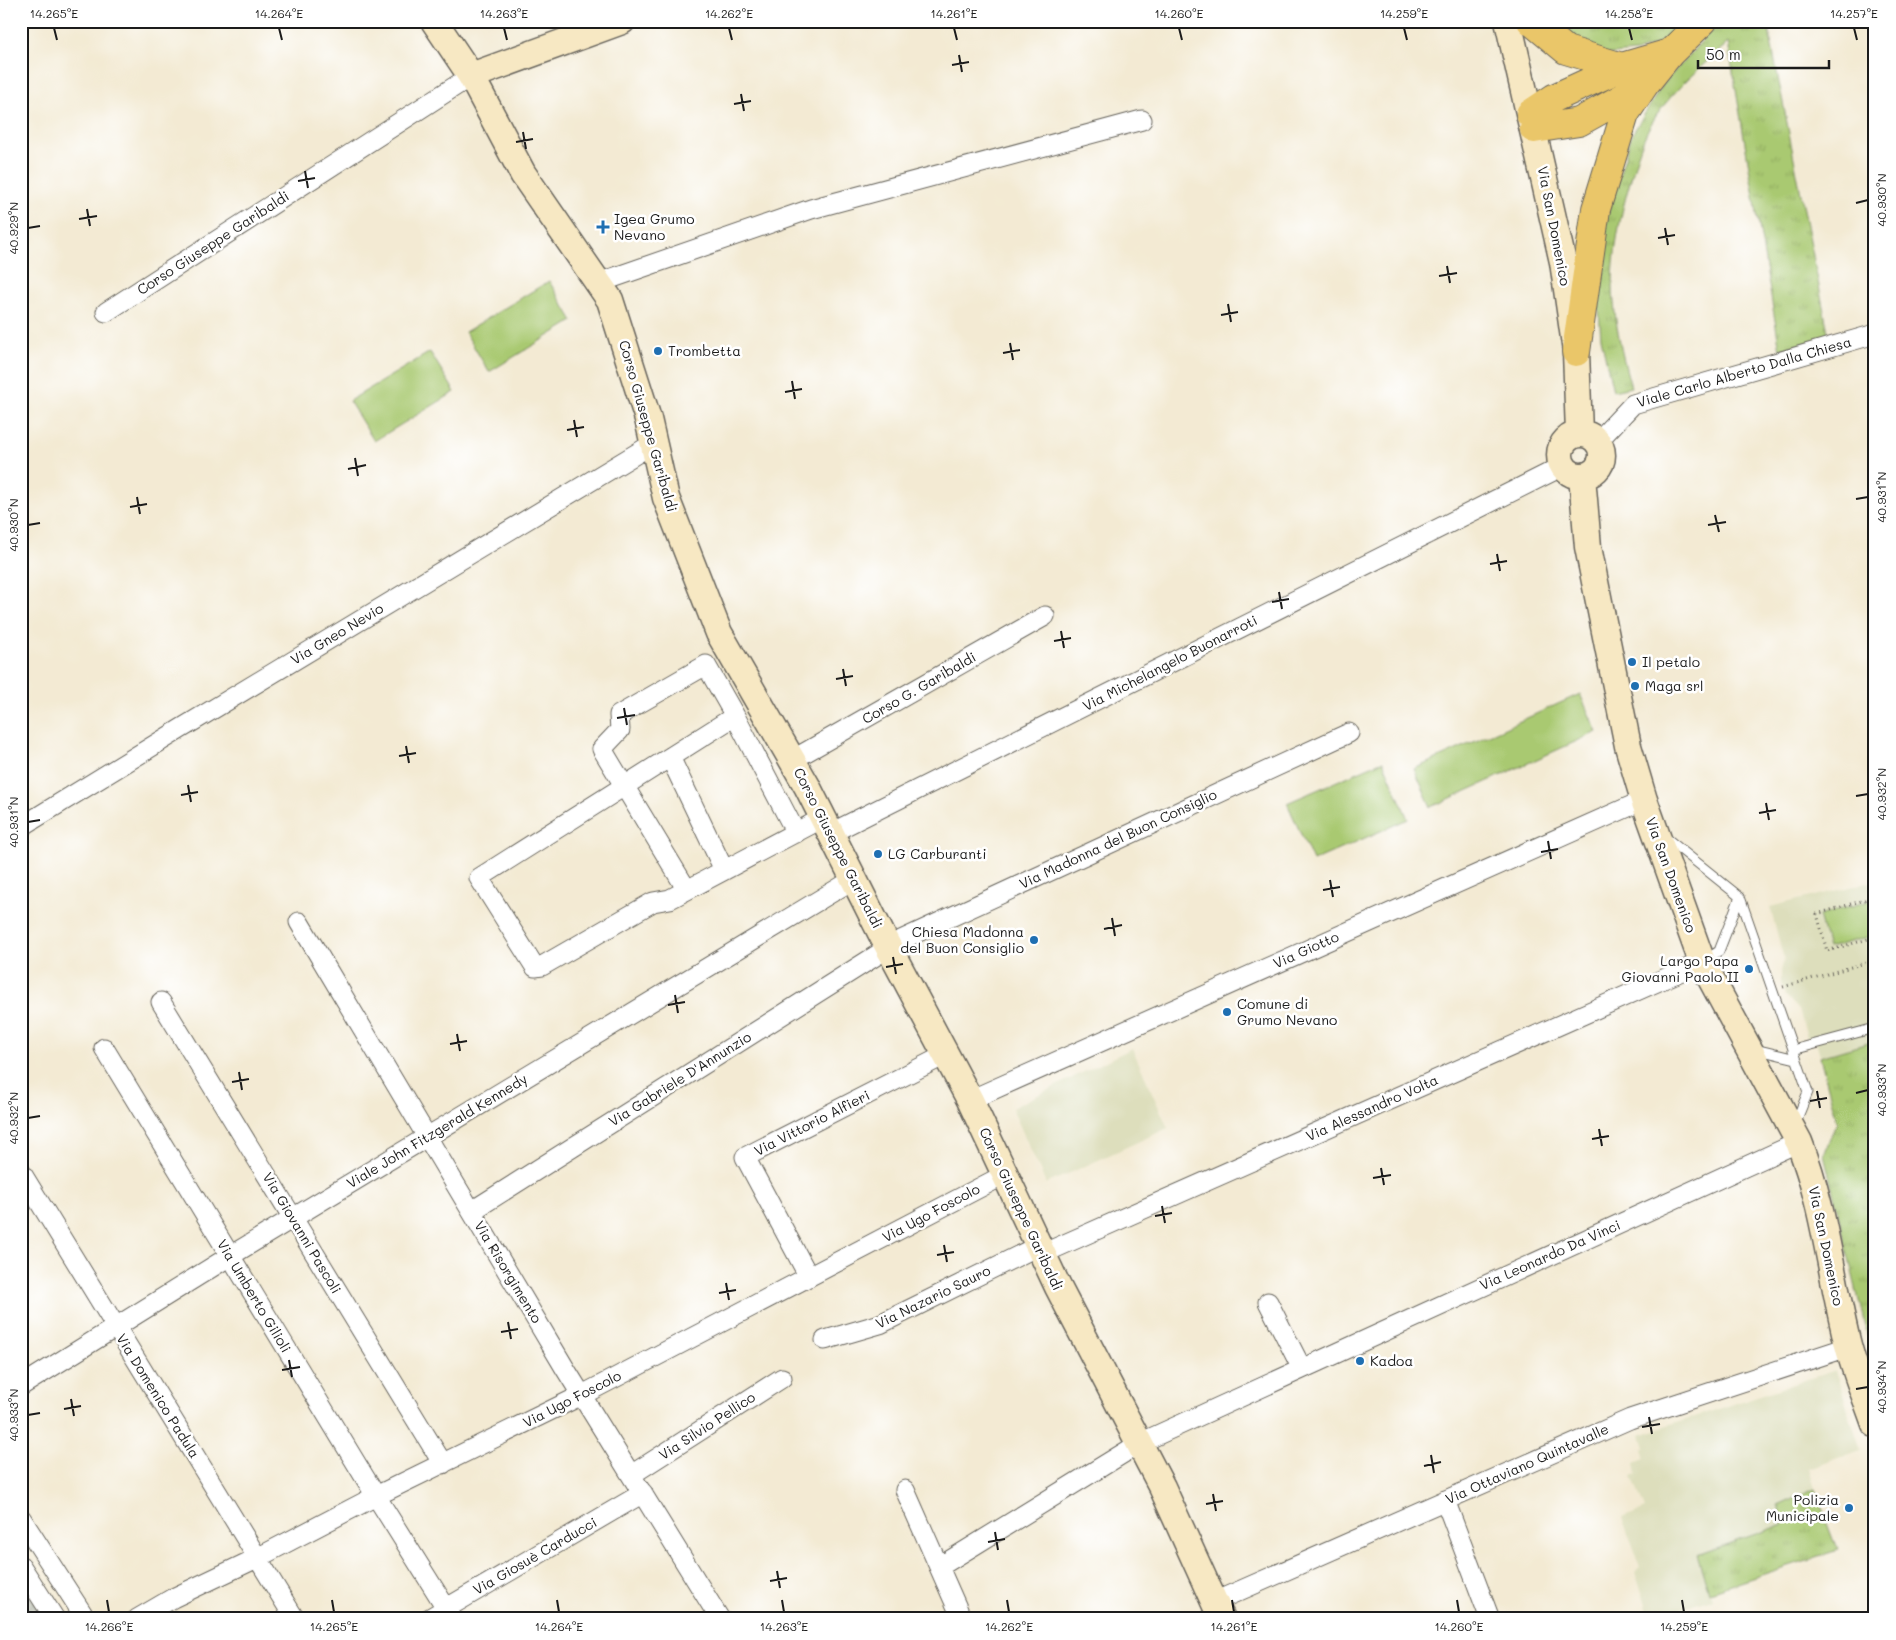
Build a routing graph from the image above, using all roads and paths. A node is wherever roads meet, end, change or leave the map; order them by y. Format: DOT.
graph roads {
  1 [pos="434,21"];
  2 [pos="622,21"];
  3 [pos="1508,21"];
  4 [pos="1531,21"];
  5 [pos="1703,21"];
  6 [pos="1670,53"];
  7 [pos="1622,67"];
  8 [pos="471,76"];
  9 [pos="1645,84"];
  10 [pos="1142,120"];
  11 [pos="1532,122"];
  12 [pos="598,283"];
  13 [pos="106,312"];
  14 [pos="1875,334"];
  15 [pos="1576,352"];
  16 [pos="1589,437"];
  17 [pos="654,443"];
  18 [pos="1573,471"];
  19 [pos="1045,616"];
  20 [pos="736,716"];
  21 [pos="1349,733"];
  22 [pos="670,757"];
  23 [pos="792,760"];
  24 [pos="624,787"];
  25 [pos="1644,800"];
  26 [pos="827,826"];
  27 [pos="21,827"];
  28 [pos="1654,829"];
  29 [pos="796,833"];
  30 [pos="724,870"];
  31 [pos="854,879"];
  32 [pos="687,890"];
  33 [pos="1740,897"];
  34 [pos="1875,897"];
  35 [pos="299,922"];
  36 [pos="1875,937"];
  37 [pos="888,946"];
  38 [pos="1875,960"];
  39 [pos="1702,962"];
  40 [pos="1783,987"];
  41 [pos="161,1002"];
  42 [pos="1875,1028"];
  43 [pos="104,1048"];
  44 [pos="1748,1048"];
  45 [pos="1795,1054"];
  46 [pos="945,1055"];
  47 [pos="970,1100"];
  48 [pos="428,1137"];
  49 [pos="1796,1137"];
  50 [pos="21,1172"];
  51 [pos="1004,1175"];
  52 [pos="472,1211"];
  53 [pos="293,1218"];
  54 [pos="1040,1250"];
  55 [pos="230,1256"];
  56 [pos="809,1277"];
  57 [pos="1268,1302"];
  58 [pos="116,1328"];
  59 [pos="825,1340"];
  60 [pos="1842,1349"];
  61 [pos="1302,1369"];
  62 [pos="782,1378"];
  63 [pos="21,1386"];
  64 [pos="582,1395"];
  65 [pos="1875,1424"];
  66 [pos="1144,1441"];
  67 [pos="443,1464"];
  68 [pos="631,1474"];
  69 [pos="905,1490"];
  70 [pos="642,1493"];
  71 [pos="376,1496"];
  72 [pos="1445,1500"];
  73 [pos="21,1518"];
  74 [pos="258,1557"];
  75 [pos="21,1566"];
  76 [pos="939,1567"];
  77 [pos="1218,1610"];
  78 [pos="450,1613"];
  79 [pos="55,1619"];
  80 [pos="86,1619"];
  81 [pos="137,1619"];
  82 [pos="295,1619"];
  83 [pos="428,1619"];
  84 [pos="720,1619"];
  85 [pos="962,1619"];
  86 [pos="1490,1619"];
  1 -- 8 [label="street, Corso Giuseppe Garibaldi"];
  2 -- 8 [label="street"];
  3 -- 11 [label="street, Via San Domenico"];
  4 -- 7 [label="highway"];
  5 -- 6 [label="highway"];
  6 -- 7 [label="highway"];
  6 -- 9 [label="highway"];
  7 -- 11 [label="highway"];
  8 -- 12 [label="street, Corso Giuseppe Garibaldi"];
  8 -- 13 [label="street, Corso Giuseppe Garibaldi"];
  9 -- 11 [label="highway"];
  9 -- 15 [label="highway"];
  10 -- 12 [label="street"];
  11 -- 15 [label="street, Via San Domenico"];
  12 -- 17 [label="street, Corso Giuseppe Garibaldi"];
  14 -- 16 [label="street, Viale Carlo Alberto Dalla Chiesa"];
  15 -- 16 [label="street, Via San Domenico"];
  16 -- 18 [label="street"];
  16 -- 18 [label="street"];
  17 -- 23 [label="street, Corso Giuseppe Garibaldi"];
  17 -- 27 [label="street, Via Gneo Nevio"];
  18 -- 25 [label="street, Via San Domenico"];
  18 -- 26 [label="street, Via Michelangelo Buonarroti"];
  19 -- 23 [label="street, Corso G. Garibaldi"];
  20 -- 22 [label="street"];
  20 -- 24 [label="street"];
  20 -- 29 [label="street"];
  21 -- 37 [label="street, Via Madonna del Buon Consiglio"];
  22 -- 24 [label="street"];
  22 -- 30 [label="street"];
  23 -- 26 [label="street, Corso Giuseppe Garibaldi"];
  24 -- 32 [label="street"];
  24 -- 32 [label="street, Via Michelangelo Buonarroti"];
  25 -- 28 [label="street, Via San Domenico"];
  25 -- 47 [label="street, Via Giotto"];
  26 -- 29 [label="street, Via Michelangelo Buonarroti"];
  26 -- 31 [label="street, Corso Giuseppe Garibaldi"];
  28 -- 33 [label="lane"];
  28 -- 39 [label="street, Via San Domenico"];
  29 -- 30 [label="street, Via Michelangelo Buonarroti"];
  30 -- 32 [label="street, Via Michelangelo Buonarroti"];
  31 -- 37 [label="street, Corso Giuseppe Garibaldi"];
  31 -- 48 [label="street, Viale John Fitzgerald Kennedy"];
  33 -- 39 [label="lane"];
  33 -- 45 [label="lane"];
  34 -- 36 [label="path"];
  35 -- 48 [label="street, Via Risorgimento"];
  37 -- 46 [label="street, Corso Giuseppe Garibaldi"];
  37 -- 52 [label="street, Via Gabriele D'Annunzio"];
  38 -- 40 [label="path"];
  39 -- 44 [label="street, Via San Domenico"];
  39 -- 54 [label="street, Via Alessandro Volta"];
  41 -- 53 [label="street, Via Giovanni Pascoli"];
  42 -- 45 [label="lane"];
  43 -- 55 [label="street, Via Umberto Gilioli"];
  44 -- 45 [label="lane"];
  44 -- 49 [label="street, Via San Domenico"];
  45 -- 49 [label="lane"];
  46 -- 47 [label="street, Corso Giuseppe Garibaldi"];
  46 -- 56 [label="street, Via Vittorio Alfieri"];
  47 -- 51 [label="street, Corso Giuseppe Garibaldi"];
  48 -- 52 [label="street, Via Risorgimento"];
  48 -- 53 [label="street, Viale John Fitzgerald Kennedy"];
  49 -- 60 [label="street, Via San Domenico"];
  49 -- 61 [label="street, Via Leonardo Da Vinci"];
  50 -- 58 [label="street, Via Domenico Padula"];
  51 -- 54 [label="street, Corso Giuseppe Garibaldi"];
  51 -- 56 [label="street, Via Ugo Foscolo"];
  52 -- 64 [label="street, Via Risorgimento"];
  53 -- 55 [label="street, Viale John Fitzgerald Kennedy"];
  53 -- 67 [label="street, Via Giovanni Pascoli"];
  54 -- 59 [label="street, Via Nazario Sauro"];
  54 -- 66 [label="street, Corso Giuseppe Garibaldi"];
  55 -- 58 [label="street, Viale John Fitzgerald Kennedy"];
  55 -- 71 [label="street, Via Umberto Gilioli"];
  56 -- 64 [label="street, Via Ugo Foscolo"];
  57 -- 61 [label="street"];
  58 -- 63 [label="street, Viale John Fitzgerald Kennedy"];
  58 -- 74 [label="street, Via Domenico Padula"];
  60 -- 65 [label="street, Via San Domenico"];
  60 -- 72 [label="street, Via Ottaviano Quintavalle"];
  61 -- 66 [label="street, Via Leonardo Da Vinci"];
  62 -- 68 [label="street, Via Silvio Pellico"];
  64 -- 67 [label="street, Via Ugo Foscolo"];
  64 -- 68 [label="street, Via Risorgimento"];
  66 -- 76 [label="street, Via Leonardo Da Vinci"];
  66 -- 77 [label="street, Corso Giuseppe Garibaldi"];
  67 -- 71 [label="street, Via Ugo Foscolo"];
  68 -- 70 [label="street, Via Risorgimento"];
  69 -- 76 [label="street"];
  70 -- 78 [label="street, Via Giosuè Carducci"];
  70 -- 84 [label="street, Via Risorgimento"];
  71 -- 74 [label="street, Via Ugo Foscolo"];
  71 -- 78 [label="street, Via Umberto Gilioli"];
  72 -- 77 [label="street, Via Ottaviano Quintavalle"];
  72 -- 86 [label="street"];
  73 -- 80 [label="street"];
  74 -- 81 [label="street, Via Ugo Foscolo"];
  74 -- 82 [label="street, Via Domenico Padula"];
  75 -- 79 [label="street"];
  76 -- 85 [label="street"];
  78 -- 83 [label="street, Via Giosuè Carducci"];
}
